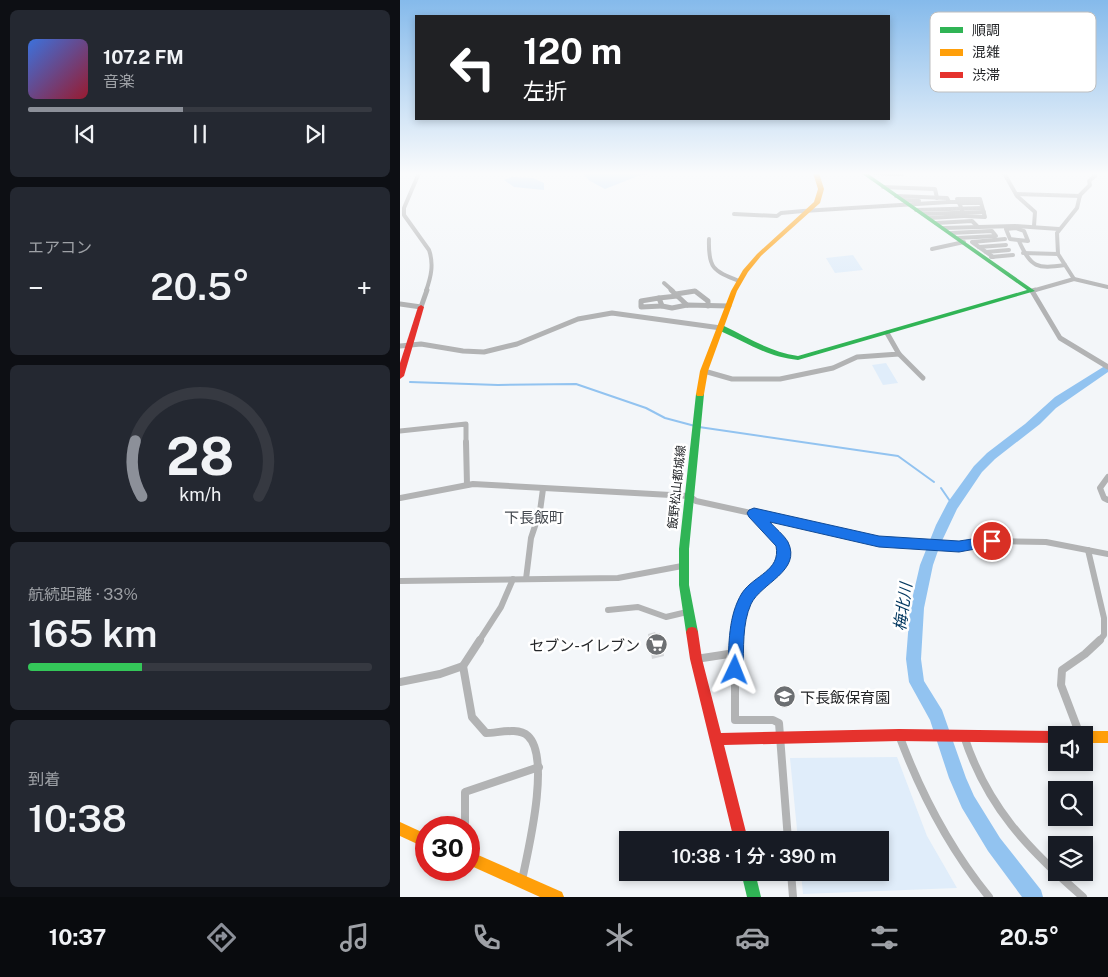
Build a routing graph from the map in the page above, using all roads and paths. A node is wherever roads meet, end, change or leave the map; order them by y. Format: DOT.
graph roads {
  1 [pos="405,215"];
  2 [pos="752,215"];
  3 [pos="779,215"];
  4 [pos="804,215"];
  5 [pos="875,215"];
  6 [pos="924,215"];
  7 [pos="931,215"];
  8 [pos="935,215"];
  9 [pos="935,215"];
  10 [pos="943,215"];
  11 [pos="943,215"];
  12 [pos="943,215"];
  13 [pos="967,215"];
  14 [pos="1035,215"];
  15 [pos="1071,215"];
  16 [pos="930,219"];
  17 [pos="972,221"];
  18 [pos="977,226"];
  19 [pos="1034,226"];
  20 [pos="1059,229"];
  21 [pos="708,239"];
  22 [pos="1005,239"];
  23 [pos="1019,241"];
  24 [pos="1006,244"];
  25 [pos="979,247"];
  26 [pos="932,248"];
  27 [pos="1008,250"];
  28 [pos="1023,252"];
  29 [pos="1058,254"];
  30 [pos="1013,255"];
  31 [pos="989,256"];
  32 [pos="1065,265"];
  33 [pos="1074,279"];
  34 [pos="740,281"];
  35 [pos="664,283"];
  36 [pos="1108,287"];
  37 [pos="1032,291"];
  38 [pos="676,295"];
  39 [pos="659,298"];
  40 [pos="400,304"];
  41 [pos="687,305"];
  42 [pos="662,306"];
  43 [pos="708,306"];
  44 [pos="729,306"];
  45 [pos="421,307"];
  46 [pos="721,328"];
  47 [pos="887,333"];
  48 [pos="410,344"];
  49 [pos="400,346"];
  50 [pos="899,354"];
  51 [pos="402,367"];
  52 [pos="1108,367"];
  53 [pos="704,371"];
  54 [pos="400,376"];
  55 [pos="923,378"];
  56 [pos="400,431"];
  57 [pos="1108,477"];
  58 [pos="467,485"];
  59 [pos="542,489"];
  60 [pos="688,496"];
  61 [pos="400,498"];
  62 [pos="1108,500"];
  63 [pos="754,513"];
  64 [pos="1088,550"];
  65 [pos="1108,554"];
  66 [pos="682,566"];
  67 [pos="513,579"];
  68 [pos="526,579"];
  69 [pos="400,581"];
  70 [pos="608,610"];
  71 [pos="687,612"];
  72 [pos="735,653"];
  73 [pos="696,658"];
  74 [pos="463,666"];
  75 [pos="400,682"];
  76 [pos="1078,726"];
  77 [pos="900,735"];
  78 [pos="962,736"];
  79 [pos="1048,736"];
  80 [pos="1093,736"];
  81 [pos="1108,737"];
  82 [pos="779,738"];
  83 [pos="717,739"];
  84 [pos="539,767"];
  85 [pos="465,816"];
  86 [pos="400,829"];
  87 [pos="739,831"];
  88 [pos="787,831"];
  89 [pos="415,836"];
  90 [pos="480,863"];
  91 [pos="522,880"];
  92 [pos="750,881"];
  93 [pos="792,881"];
  94 [pos="558,897"];
  95 [pos="754,897"];
  96 [pos="793,897"];
  97 [pos="989,897"];
  98 [pos="1083,897"];
  1 -- 45 [label="street"];
  2 -- 3 [label="street"];
  4 -- 34 [label="street, 飯野松山都城線"];
  5 -- 16 [label="street"];
  6 -- 16 [label="street"];
  7 -- 16 [label="street"];
  8 -- 16 [label="street"];
  9 -- 16 [label="street"];
  10 -- 16 [label="street"];
  11 -- 16 [label="street"];
  12 -- 16 [label="street"];
  13 -- 17 [label="street"];
  14 -- 19 [label="street"];
  15 -- 20 [label="street"];
  16 -- 16 [label="street"];
  16 -- 17 [label="street"];
  16 -- 18 [label="street"];
  16 -- 26 [label="street"];
  16 -- 31 [label="street"];
  17 -- 18 [label="street"];
  18 -- 19 [label="street"];
  19 -- 20 [label="street"];
  20 -- 29 [label="street"];
  21 -- 34 [label="street"];
  22 -- 25 [label="street"];
  23 -- 23 [label="street"];
  23 -- 28 [label="street"];
  24 -- 25 [label="street"];
  25 -- 31 [label="street"];
  27 -- 31 [label="street"];
  28 -- 29 [label="street"];
  28 -- 32 [label="street"];
  29 -- 32 [label="street"];
  30 -- 31 [label="street"];
  31 -- 37 [label="street"];
  32 -- 33 [label="street"];
  33 -- 36 [label="street"];
  33 -- 37 [label="street"];
  34 -- 44 [label="street, 飯野松山都城線"];
  35 -- 38 [label="street"];
  37 -- 47 [label="street"];
  37 -- 52 [label="street"];
  38 -- 39 [label="street"];
  38 -- 41 [label="street"];
  38 -- 43 [label="street"];
  39 -- 42 [label="street"];
  39 -- 42 [label="street"];
  40 -- 45 [label="street"];
  41 -- 42 [label="street"];
  41 -- 43 [label="street"];
  43 -- 44 [label="street"];
  44 -- 46 [label="street, 飯野松山都城線"];
  45 -- 48 [label="street"];
  46 -- 47 [label="street"];
  46 -- 48 [label="street"];
  46 -- 53 [label="street, 飯野松山都城線"];
  47 -- 50 [label="street"];
  48 -- 49 [label="street"];
  48 -- 51 [label="street"];
  50 -- 53 [label="street"];
  50 -- 55 [label="street"];
  51 -- 54 [label="street"];
  53 -- 60 [label="street, 飯野松山都城線"];
  56 -- 58 [label="street"];
  57 -- 62 [label="street"];
  58 -- 59 [label="street"];
  58 -- 61 [label="street"];
  59 -- 60 [label="street"];
  59 -- 68 [label="street"];
  60 -- 63 [label="street"];
  60 -- 66 [label="street, 飯野松山都城線"];
  63 -- 64 [label="street"];
  63 -- 72 [label="street"];
  64 -- 65 [label="street"];
  64 -- 76 [label="street"];
  66 -- 68 [label="street"];
  66 -- 71 [label="street, 飯野松山都城線"];
  67 -- 68 [label="street"];
  67 -- 69 [label="street"];
  67 -- 74 [label="street"];
  70 -- 71 [label="street"];
  71 -- 73 [label="street, 飯野松山都城線"];
  72 -- 73 [label="street"];
  72 -- 82 [label="street"];
  73 -- 83 [label="street, 飯野松山都城線"];
  74 -- 75 [label="street"];
  74 -- 84 [label="street"];
  77 -- 78 [label="street"];
  77 -- 82 [label="street"];
  77 -- 97 [label="street"];
  78 -- 79 [label="street"];
  78 -- 98 [label="street"];
  80 -- 81 [label="street"];
  82 -- 83 [label="street"];
  82 -- 88 [label="street"];
  83 -- 87 [label="street, 飯野松山都城線"];
  84 -- 85 [label="street"];
  84 -- 91 [label="street"];
  86 -- 89 [label="street"];
  90 -- 91 [label="street"];
  91 -- 94 [label="street"];
  92 -- 95 [label="street"];
  93 -- 96 [label="street"];
}
